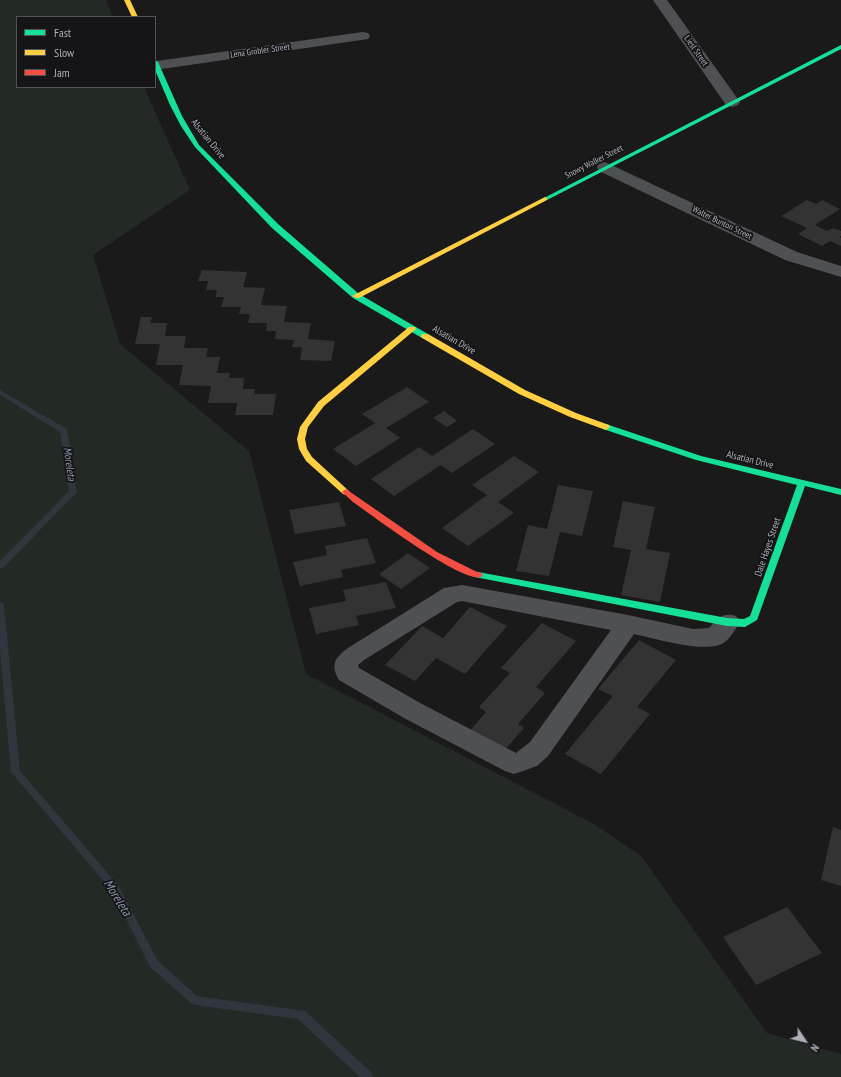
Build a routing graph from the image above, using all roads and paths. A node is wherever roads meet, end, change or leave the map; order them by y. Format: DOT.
graph roads {
  1 [pos="127,0"];
  2 [pos="660,0"];
  3 [pos="134,16"];
  4 [pos="363,36"];
  5 [pos="841,47"];
  6 [pos="156,64"];
  7 [pos="732,102"];
  8 [pos="605,167"];
  9 [pos="841,272"];
  10 [pos="356,296"];
  11 [pos="412,329"];
  12 [pos="802,484"];
  13 [pos="841,492"];
  14 [pos="728,622"];
  15 [pos="628,624"];
  1 -- 3 [label="street"];
  2 -- 7 [label="street, Liesl Street"];
  4 -- 6 [label="street, Lena Grobler Street"];
  5 -- 7 [label="street, Snowy Walker Street"];
  6 -- 10 [label="street, Alsatian Drive"];
  7 -- 8 [label="street, Snowy Walker Street"];
  8 -- 9 [label="street, Walter Bunton Street"];
  8 -- 10 [label="street, Snowy Walker Street"];
  10 -- 11 [label="street, Alsatian Drive"];
  11 -- 12 [label="street, Alsatian Drive"];
  11 -- 14 [label="street"];
  12 -- 13 [label="street, Alsatian Drive"];
  12 -- 14 [label="street, Dale Hayes Street"];
  14 -- 15 [label="street"];
  15 -- 15 [label="street"];
}
